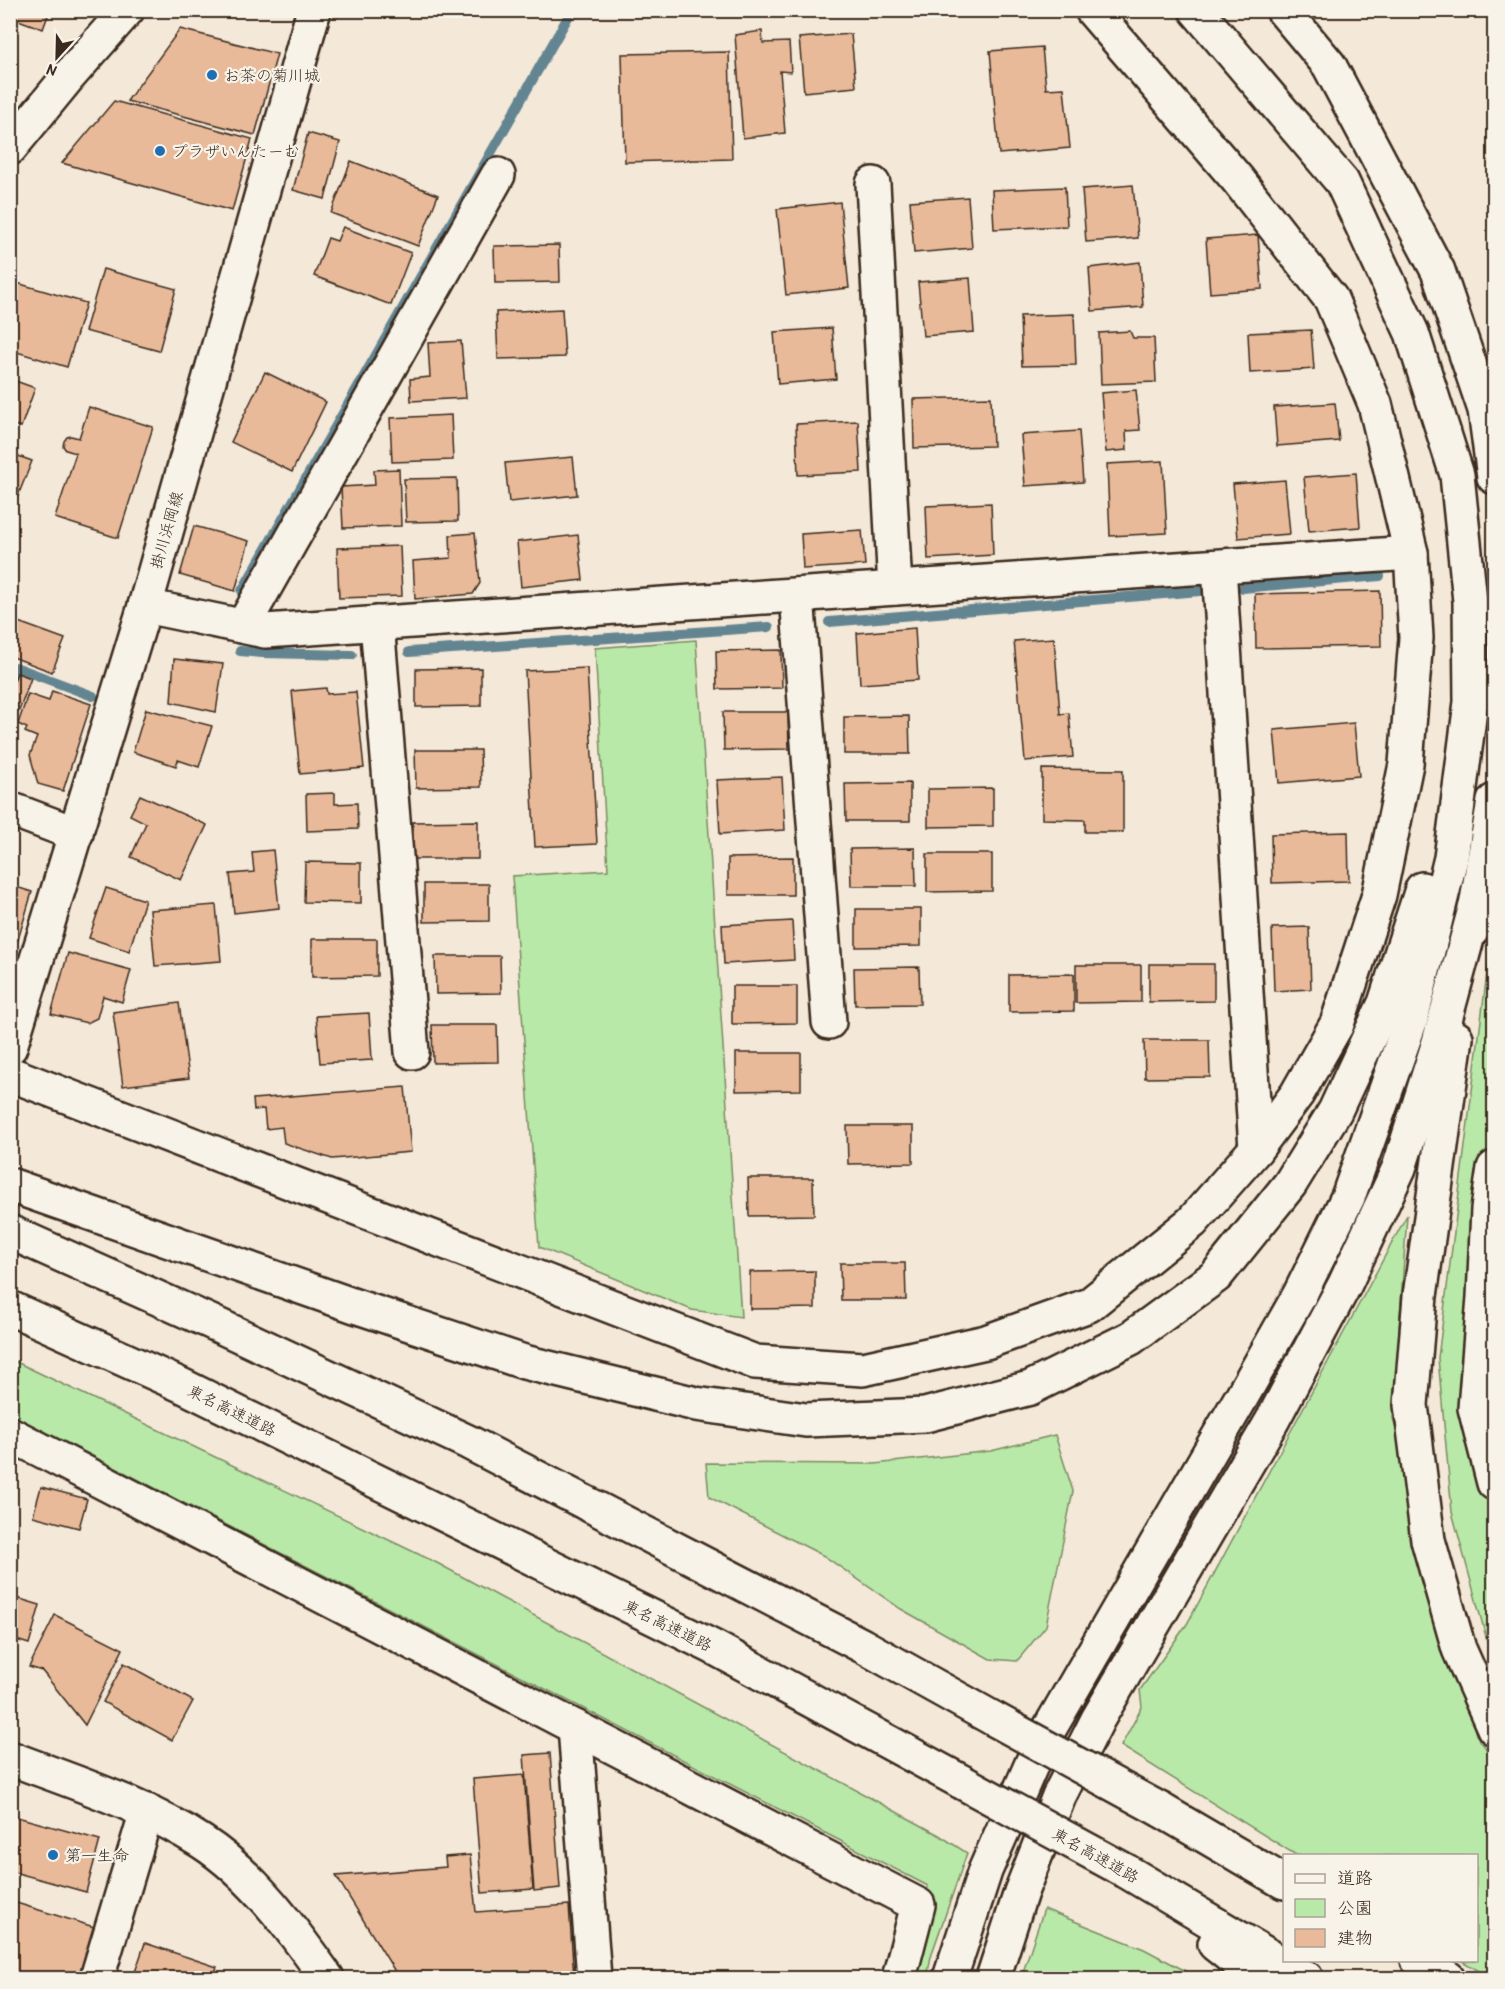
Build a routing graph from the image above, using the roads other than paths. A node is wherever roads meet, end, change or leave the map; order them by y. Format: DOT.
graph roads {
  1 [pos="127,10"];
  2 [pos="314,10"];
  3 [pos="1092,10"];
  4 [pos="1196,10"];
  5 [pos="1283,10"];
  6 [pos="10,148"];
  7 [pos="498,175"];
  8 [pos="873,184"];
  9 [pos="1494,477"];
  10 [pos="1411,553"];
  11 [pos="1219,567"];
  12 [pos="895,588"];
  13 [pos="797,595"];
  14 [pos="145,606"];
  15 [pos="377,623"];
  16 [pos="243,626"];
  17 [pos="1471,702"];
  18 [pos="1494,801"];
  19 [pos="10,809"];
  20 [pos="76,834"];
  21 [pos="1475,909"];
  22 [pos="829,1022"];
  23 [pos="10,1047"];
  24 [pos="412,1052"];
  25 [pos="10,1074"];
  26 [pos="1256,1149"];
  27 [pos="1494,1168"];
  28 [pos="14,1186"];
  29 [pos="11,1232"];
  30 [pos="1489,1297"];
  31 [pos="10,1308"];
  32 [pos="10,1434"];
  33 [pos="1494,1484"];
  34 [pos="575,1727"];
  35 [pos="1494,1728"];
  36 [pos="10,1758"];
  37 [pos="147,1811"];
  38 [pos="1126,1871"];
  39 [pos="1283,1881"];
  40 [pos="1421,1962"];
  41 [pos="97,1978"];
  42 [pos="327,1978"];
  43 [pos="594,1978"];
  44 [pos="899,1978"];
  45 [pos="950,1978"];
  46 [pos="993,1978"];
  47 [pos="1258,1978"];
  48 [pos="1306,1978"];
  49 [pos="1448,1978"];
  1 -- 6 [label="main road"];
  2 -- 14 [label="main road, 掛川浜岡線"];
  3 -- 10 [label="main road"];
  4 -- 17 [label="main road"];
  5 -- 9 [label="main road"];
  7 -- 16 [label="main road"];
  8 -- 12 [label="main road"];
  10 -- 11 [label="main road"];
  10 -- 26 [label="main road"];
  11 -- 12 [label="main road"];
  11 -- 26 [label="main road"];
  12 -- 13 [label="main road"];
  13 -- 15 [label="main road"];
  13 -- 22 [label="main road"];
  14 -- 16 [label="main road"];
  14 -- 20 [label="main road, 掛川浜岡線"];
  15 -- 16 [label="main road"];
  15 -- 24 [label="main road"];
  17 -- 28 [label="main road"];
  17 -- 45 [label="main road"];
  18 -- 21 [label="main road"];
  19 -- 20 [label="main road"];
  20 -- 23 [label="main road, 掛川浜岡線"];
  21 -- 35 [label="main road"];
  21 -- 46 [label="main road"];
  25 -- 26 [label="main road"];
  27 -- 30 [label="main road"];
  29 -- 39 [label="main road, bridge"];
  30 -- 33 [label="main road"];
  31 -- 38 [label="main road, 東名高速道路, bridge"];
  32 -- 34 [label="main road"];
  34 -- 43 [label="main road"];
  34 -- 44 [label="main road"];
  36 -- 37 [label="main road"];
  37 -- 41 [label="main road"];
  37 -- 42 [label="main road"];
  38 -- 47 [label="main road"];
  38 -- 48 [label="main road, 東名高速道路"];
  40 -- 49 [label="main road"];
}
